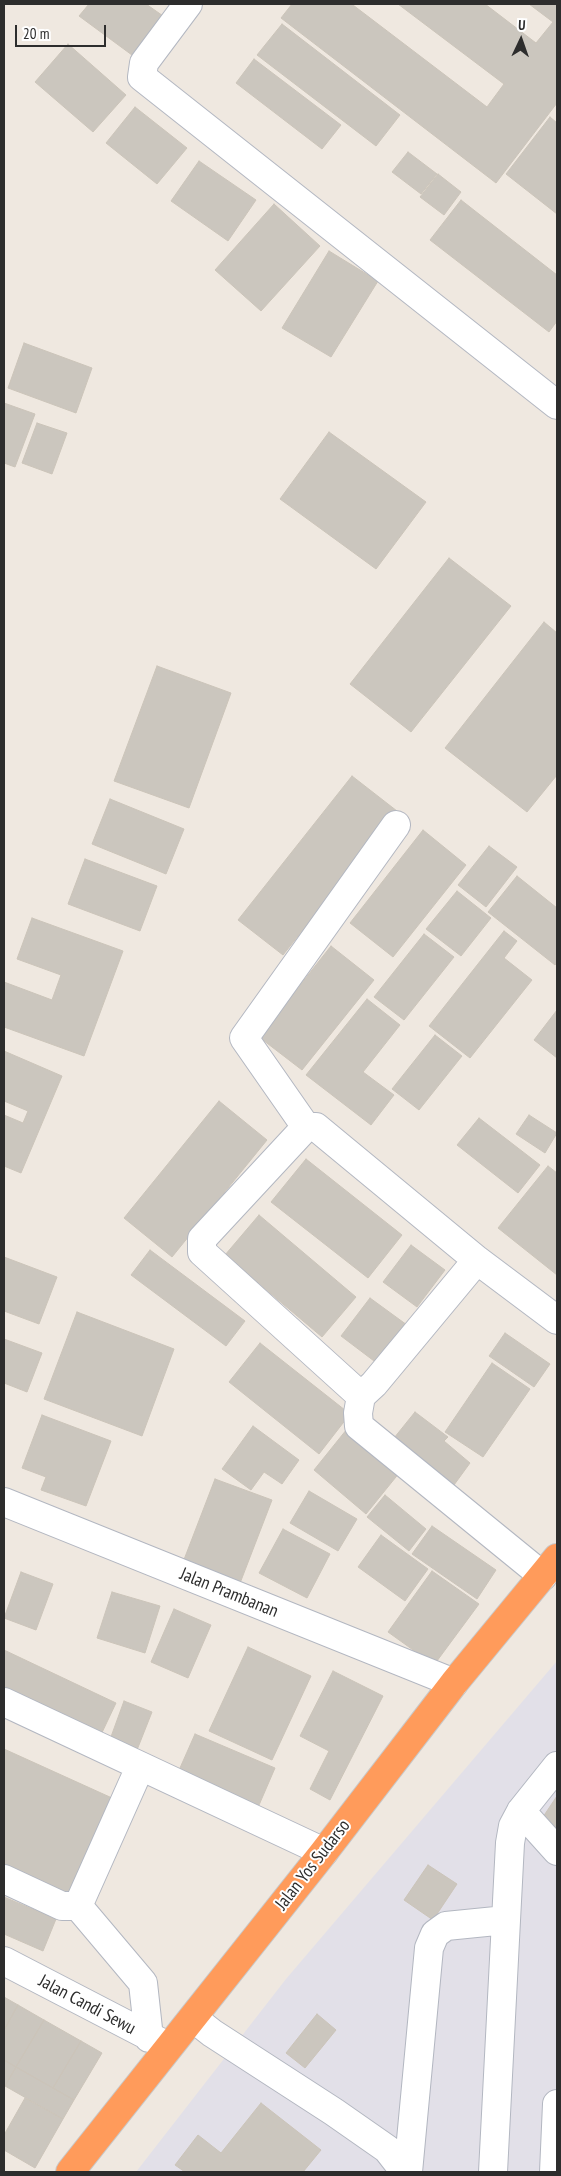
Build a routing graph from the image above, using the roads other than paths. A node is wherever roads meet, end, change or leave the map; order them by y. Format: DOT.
graph roads {
  1 [pos="188,4"];
  2 [pos="557,405"];
  3 [pos="396,825"];
  4 [pos="306,1127"];
  5 [pos="477,1260"];
  6 [pos="557,1320"];
  7 [pos="362,1396"];
  8 [pos="4,1502"];
  9 [pos="550,1567"];
  10 [pos="454,1683"];
  11 [pos="4,1702"];
  12 [pos="557,1766"];
  13 [pos="140,1767"];
  14 [pos="521,1811"];
  15 [pos="557,1851"];
  16 [pos="324,1852"];
  17 [pos="4,1880"];
  18 [pos="78,1906"];
  19 [pos="506,1920"];
  20 [pos="4,1961"];
  21 [pos="193,2018"];
  22 [pos="160,2042"];
  23 [pos="557,2104"];
  24 [pos="70,2172"];
  25 [pos="402,2172"];
  26 [pos="408,2172"];
  27 [pos="493,2172"];
  28 [pos="554,2172"];
  1 -- 2 [label="street"];
  3 -- 4 [label="street"];
  4 -- 5 [label="street"];
  4 -- 7 [label="street"];
  5 -- 6 [label="street"];
  5 -- 7 [label="street"];
  7 -- 9 [label="street"];
  8 -- 10 [label="street, Jalan Prambanan"];
  9 -- 10 [label="highway, Jalan Yos Sudarso"];
  10 -- 16 [label="highway, Jalan Yos Sudarso"];
  11 -- 13 [label="street"];
  12 -- 14 [label="street"];
  13 -- 16 [label="street"];
  13 -- 18 [label="street"];
  14 -- 15 [label="street"];
  14 -- 19 [label="street"];
  16 -- 21 [label="highway, Jalan Yos Sudarso"];
  17 -- 18 [label="street"];
  18 -- 22 [label="street"];
  19 -- 26 [label="street"];
  19 -- 27 [label="street"];
  20 -- 22 [label="street, Jalan Candi Sewu"];
  21 -- 22 [label="highway, Jalan Yos Sudarso"];
  21 -- 25 [label="street"];
  22 -- 24 [label="highway, Jalan Yos Sudarso"];
  23 -- 28 [label="street"];
}
